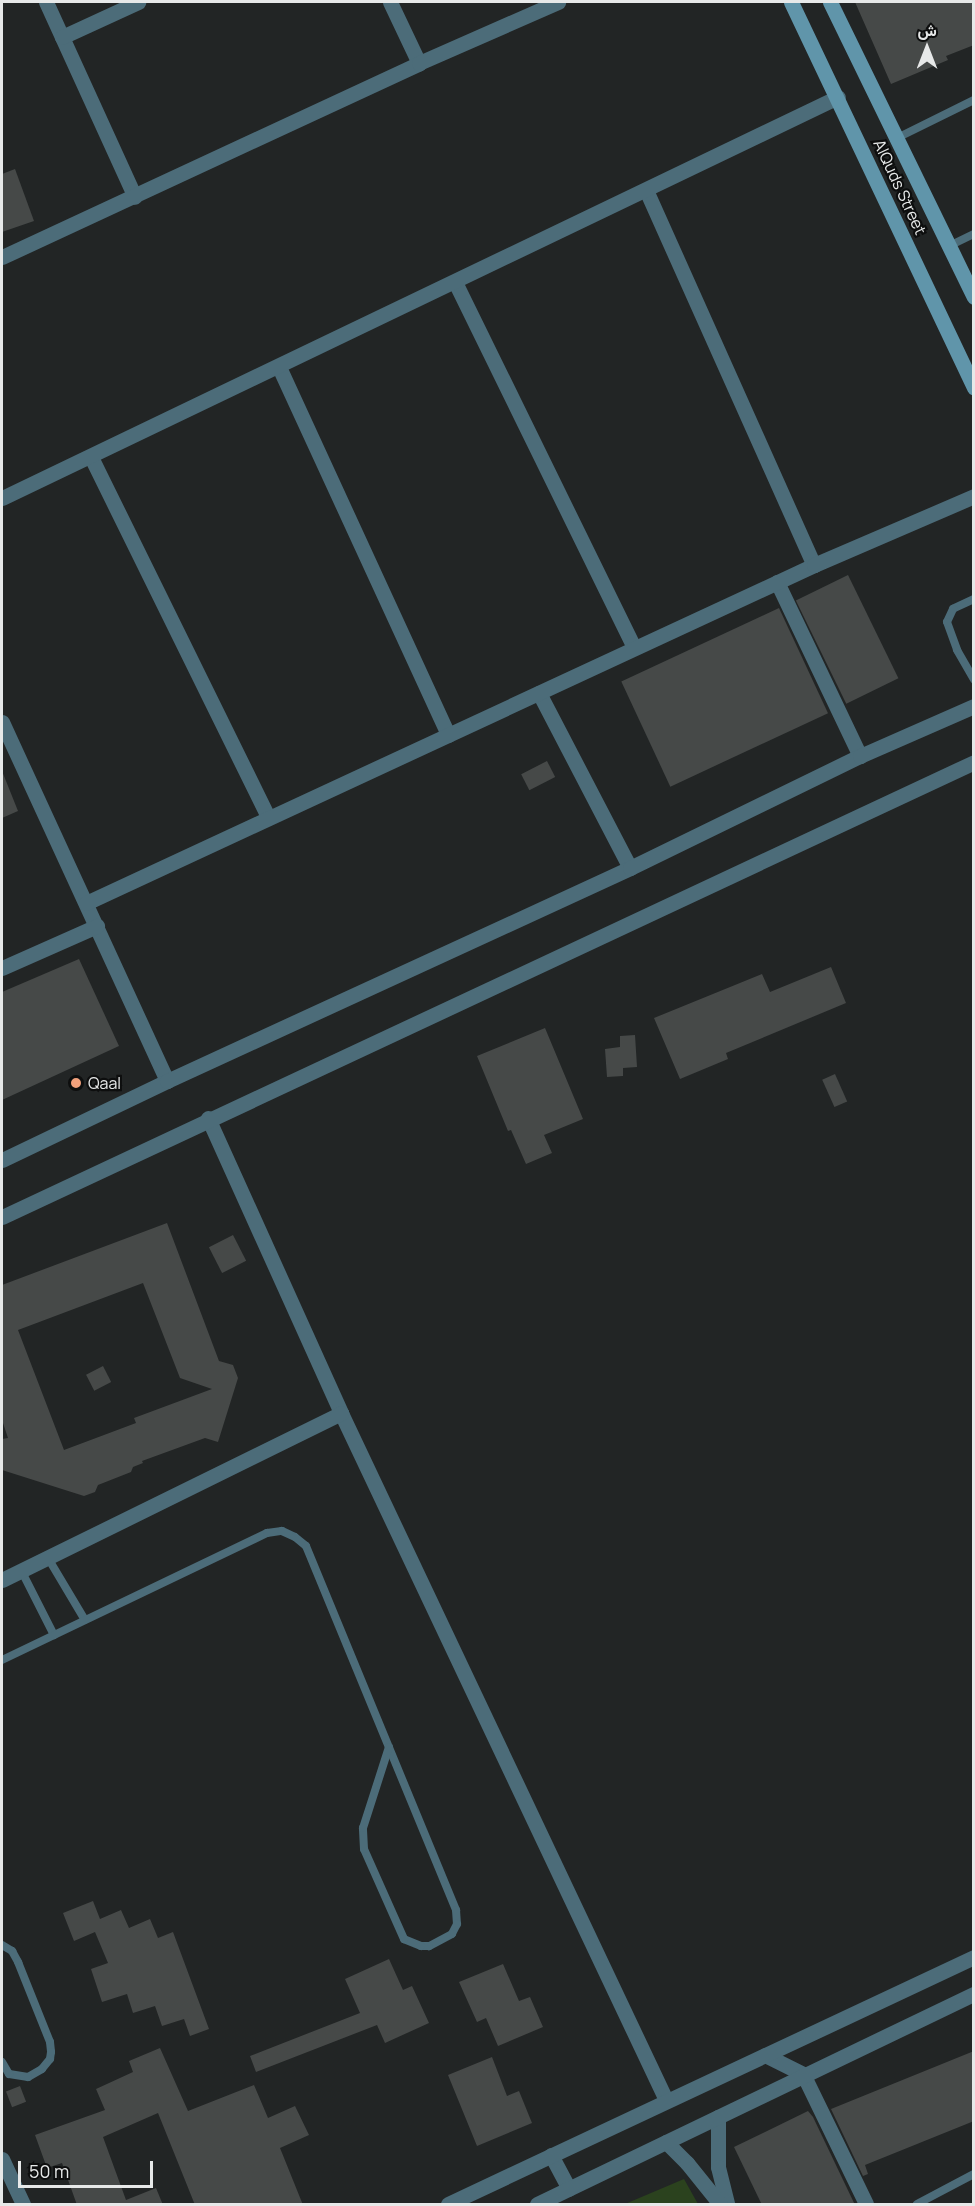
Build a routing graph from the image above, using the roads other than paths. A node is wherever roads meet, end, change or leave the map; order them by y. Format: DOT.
graph roads {
  1 [pos="45,2"];
  2 [pos="138,2"];
  3 [pos="390,2"];
  4 [pos="558,2"];
  5 [pos="791,2"];
  6 [pos="830,2"];
  7 [pos="62,37"];
  8 [pos="419,63"];
  9 [pos="838,97"];
  10 [pos="974,100"];
  11 [pos="897,138"];
  12 [pos="645,190"];
  13 [pos="135,197"];
  14 [pos="974,234"];
  15 [pos="950,246"];
  16 [pos="2,257"];
  17 [pos="970,280"];
  18 [pos="455,282"];
  19 [pos="974,297"];
  20 [pos="279,367"];
  21 [pos="974,388"];
  22 [pos="90,457"];
  23 [pos="974,496"];
  24 [pos="2,498"];
  25 [pos="814,565"];
  26 [pos="777,582"];
  27 [pos="974,599"];
  28 [pos="634,648"];
  29 [pos="974,679"];
  30 [pos="538,693"];
  31 [pos="974,706"];
  32 [pos="2,722"];
  33 [pos="448,735"];
  34 [pos="860,756"];
  35 [pos="974,762"];
  36 [pos="269,818"];
  37 [pos="630,868"];
  38 [pos="86,903"];
  39 [pos="97,926"];
  40 [pos="2,968"];
  41 [pos="167,1081"];
  42 [pos="208,1118"];
  43 [pos="2,1160"];
  44 [pos="2,1216"];
  45 [pos="341,1413"];
  46 [pos="48,1558"];
  47 [pos="21,1570"];
  48 [pos="2,1580"];
  49 [pos="85,1620"];
  50 [pos="54,1635"];
  51 [pos="2,1660"];
  52 [pos="389,1747"];
  53 [pos="2,1945"];
  54 [pos="974,1957"];
  55 [pos="974,1994"];
  56 [pos="765,2055"];
  57 [pos="2,2062"];
  58 [pos="803,2074"];
  59 [pos="666,2100"];
  60 [pos="718,2117"];
  61 [pos="666,2142"];
  62 [pos="551,2156"];
  63 [pos="2,2159"];
  64 [pos="974,2174"];
  65 [pos="569,2189"];
  66 [pos="23,2205"];
  67 [pos="448,2205"];
  68 [pos="537,2205"];
  69 [pos="720,2205"];
  70 [pos="727,2205"];
  71 [pos="866,2205"];
  72 [pos="917,2205"];
  1 -- 7 [label="street"];
  2 -- 7 [label="street"];
  3 -- 8 [label="street"];
  4 -- 8 [label="street"];
  5 -- 9 [label="street, AlQuds Street"];
  6 -- 11 [label="street, AlQuds Street"];
  7 -- 13 [label="street"];
  8 -- 13 [label="street"];
  9 -- 12 [label="street"];
  9 -- 21 [label="street, AlQuds Street"];
  10 -- 11 [label="lane"];
  11 -- 15 [label="street, AlQuds Street"];
  12 -- 18 [label="street"];
  12 -- 25 [label="street"];
  13 -- 16 [label="street"];
  14 -- 15 [label="lane"];
  15 -- 17 [label="street, AlQuds Street"];
  17 -- 19 [label="street, AlQuds Street"];
  18 -- 20 [label="street"];
  18 -- 28 [label="street"];
  20 -- 22 [label="street"];
  20 -- 33 [label="street"];
  22 -- 24 [label="street"];
  22 -- 36 [label="street"];
  23 -- 25 [label="street"];
  25 -- 26 [label="street"];
  26 -- 28 [label="street"];
  26 -- 34 [label="street"];
  27 -- 29 [label="lane"];
  28 -- 30 [label="street"];
  30 -- 33 [label="street"];
  30 -- 37 [label="street"];
  31 -- 34 [label="street"];
  32 -- 38 [label="street"];
  33 -- 36 [label="street"];
  34 -- 37 [label="street"];
  35 -- 42 [label="street"];
  36 -- 38 [label="street"];
  37 -- 41 [label="street"];
  38 -- 39 [label="street"];
  39 -- 40 [label="street"];
  39 -- 41 [label="street"];
  41 -- 43 [label="street"];
  42 -- 44 [label="street"];
  42 -- 45 [label="street"];
  45 -- 46 [label="street"];
  45 -- 59 [label="street"];
  46 -- 47 [label="street"];
  46 -- 49 [label="lane"];
  47 -- 48 [label="street"];
  47 -- 50 [label="lane"];
  49 -- 50 [label="lane"];
  49 -- 52 [label="lane"];
  50 -- 51 [label="lane"];
  52 -- 52 [label="lane"];
  53 -- 57 [label="lane"];
  54 -- 56 [label="street"];
  55 -- 58 [label="street"];
  56 -- 58 [label="street"];
  56 -- 59 [label="street"];
  58 -- 60 [label="street"];
  58 -- 71 [label="street"];
  59 -- 62 [label="street"];
  60 -- 61 [label="street"];
  60 -- 70 [label="street"];
  61 -- 65 [label="street"];
  61 -- 69 [label="street"];
  62 -- 65 [label="street"];
  62 -- 67 [label="street"];
  63 -- 66 [label="street"];
  64 -- 72 [label="lane"];
  65 -- 68 [label="street"];
}
